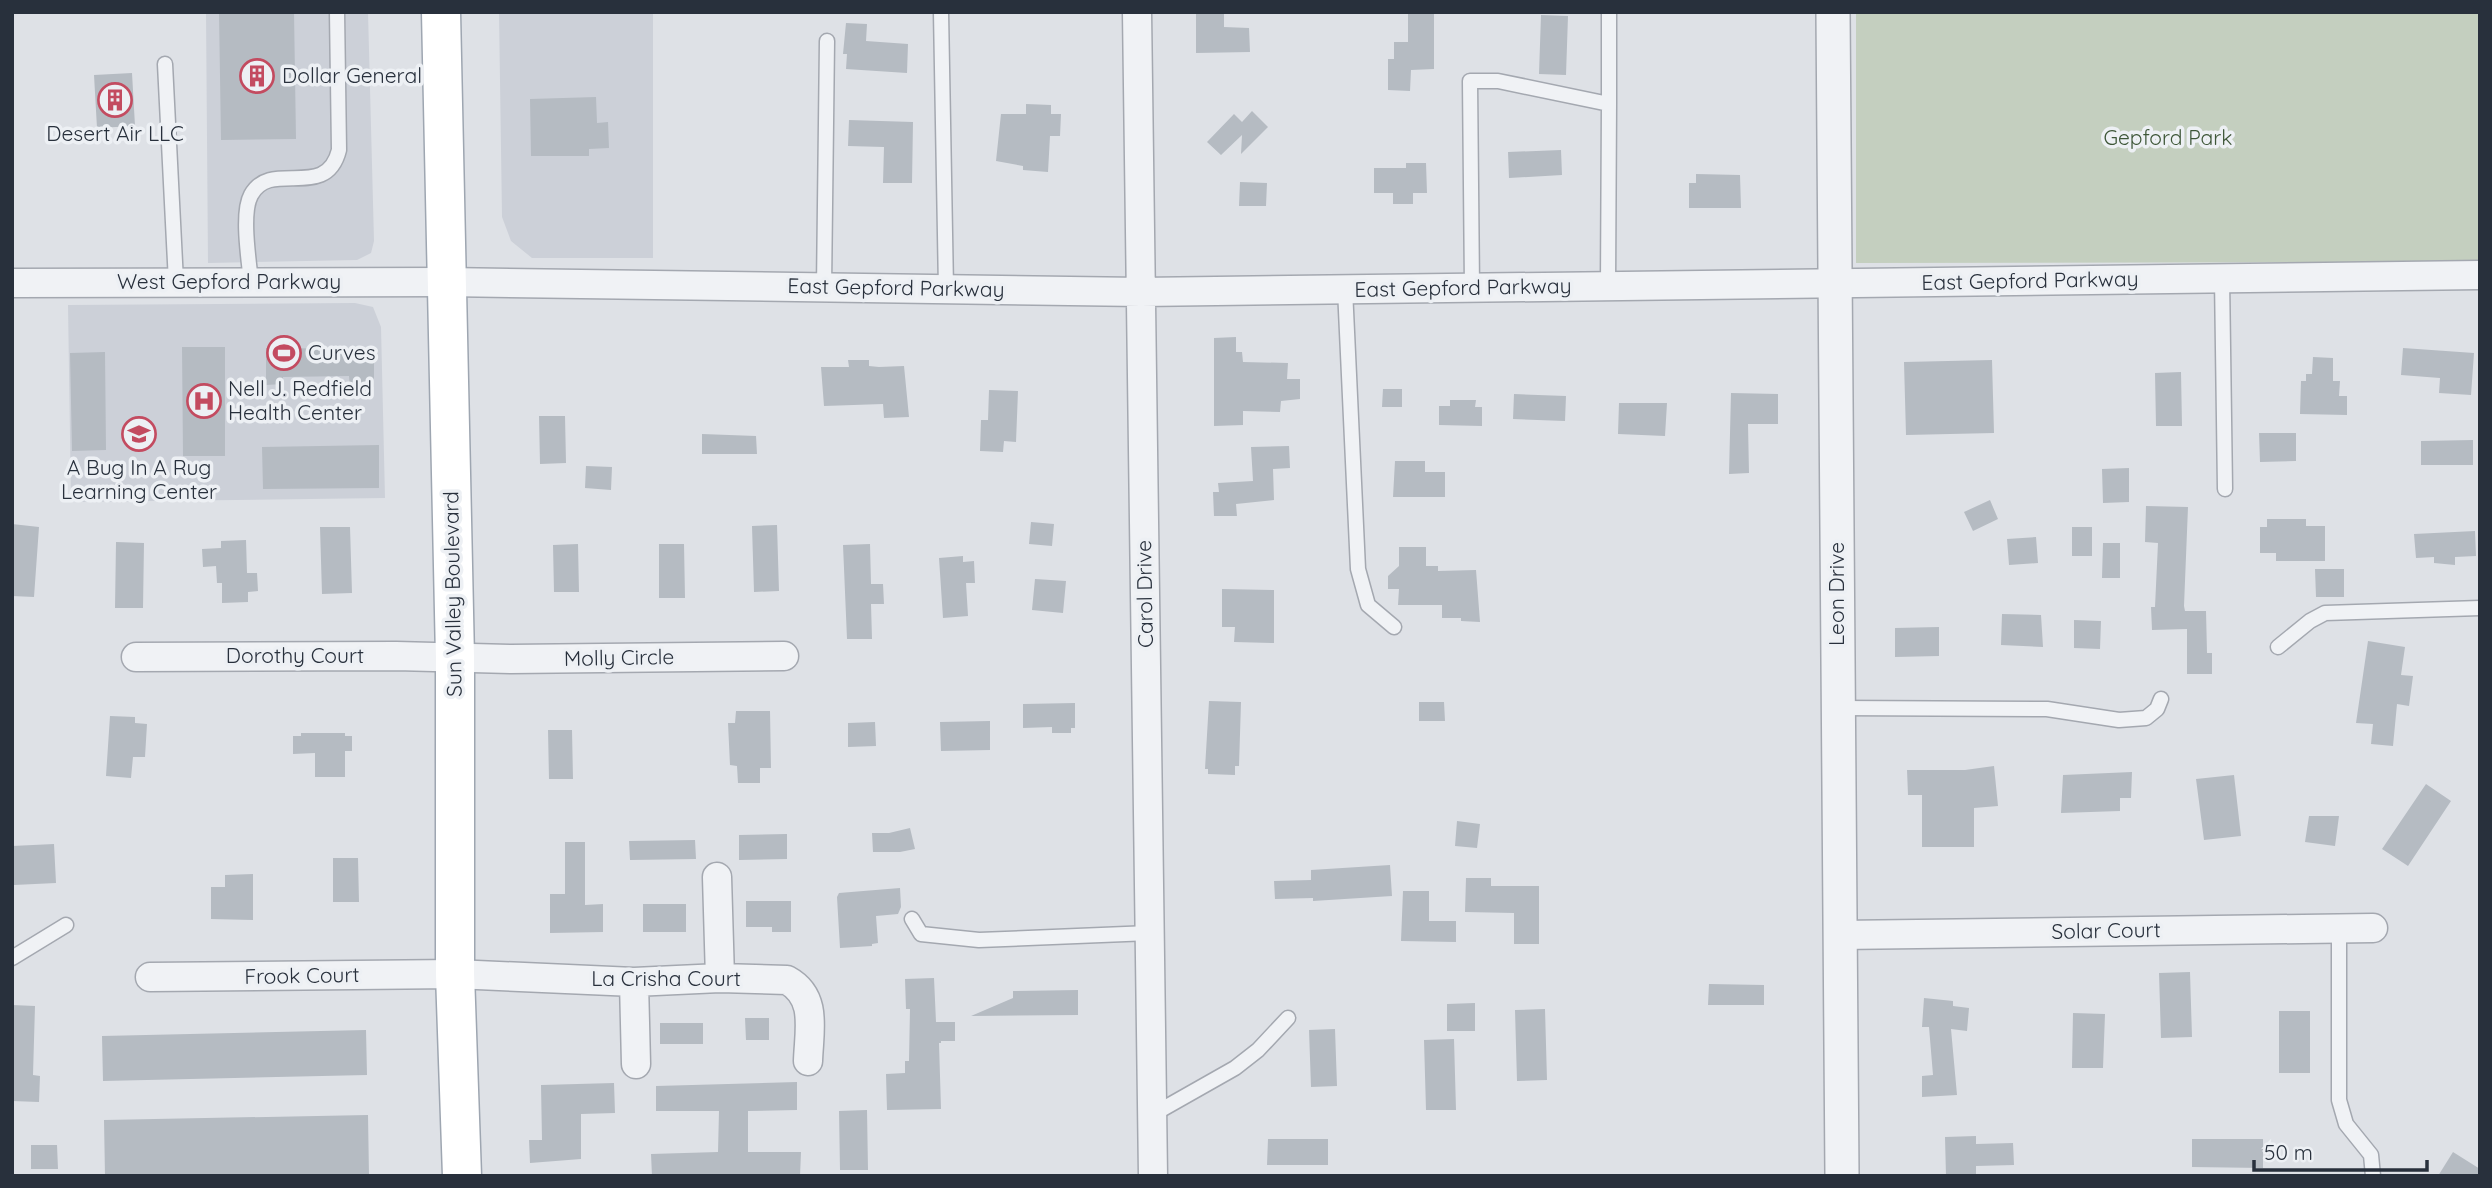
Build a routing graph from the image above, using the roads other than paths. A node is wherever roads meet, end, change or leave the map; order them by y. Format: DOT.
graph roads {
  1 [pos="337,12"];
  2 [pos="441,12"];
  3 [pos="941,12"];
  4 [pos="1137,12"];
  5 [pos="1609,12"];
  6 [pos="1833,12"];
  7 [pos="827,41"];
  8 [pos="165,64"];
  9 [pos="1609,104"];
  10 [pos="2480,275"];
  11 [pos="2222,278"];
  12 [pos="176,282"];
  13 [pos="251,282"];
  14 [pos="446,282"];
  15 [pos="12,283"];
  16 [pos="1835,283"];
  17 [pos="1608,286"];
  18 [pos="824,287"];
  19 [pos="1472,288"];
  20 [pos="946,289"];
  21 [pos="1345,289"];
  22 [pos="1141,292"];
  23 [pos="2225,489"];
  24 [pos="2480,608"];
  25 [pos="1394,627"];
  26 [pos="2278,646"];
  27 [pos="784,656"];
  28 [pos="136,657"];
  29 [pos="455,658"];
  30 [pos="2161,699"];
  31 [pos="1838,708"];
  32 [pos="718,877"];
  33 [pos="912,919"];
  34 [pos="66,925"];
  35 [pos="2339,928"];
  36 [pos="2373,928"];
  37 [pos="1150,933"];
  38 [pos="1840,934"];
  39 [pos="12,958"];
  40 [pos="455,974"];
  41 [pos="150,977"];
  42 [pos="720,978"];
  43 [pos="635,982"];
  44 [pos="1287,1018"];
  45 [pos="808,1061"];
  46 [pos="636,1065"];
  47 [pos="1152,1115"];
  48 [pos="463,1176"];
  49 [pos="1153,1176"];
  50 [pos="1842,1176"];
  51 [pos="2374,1176"];
  1 -- 13 [label="lane"];
  2 -- 14 [label="main road, Sun Valley Boulevard"];
  3 -- 20 [label="lane"];
  4 -- 22 [label="street, Carol Drive"];
  5 -- 9 [label="lane"];
  6 -- 16 [label="street, Leon Drive"];
  7 -- 18 [label="lane"];
  8 -- 12 [label="lane"];
  9 -- 17 [label="lane"];
  9 -- 19 [label="lane"];
  10 -- 11 [label="street, East Gepford Parkway"];
  11 -- 16 [label="street, East Gepford Parkway"];
  11 -- 23 [label="lane"];
  12 -- 13 [label="street, West Gepford Parkway"];
  12 -- 15 [label="street, West Gepford Parkway"];
  13 -- 14 [label="street, West Gepford Parkway"];
  14 -- 18 [label="street, East Gepford Parkway"];
  14 -- 29 [label="main road, Sun Valley Boulevard"];
  16 -- 17 [label="street, East Gepford Parkway"];
  16 -- 31 [label="street, Leon Drive"];
  17 -- 19 [label="street, East Gepford Parkway"];
  18 -- 20 [label="street, East Gepford Parkway"];
  19 -- 21 [label="street, East Gepford Parkway"];
  20 -- 22 [label="street, East Gepford Parkway"];
  21 -- 22 [label="street, East Gepford Parkway"];
  21 -- 25 [label="lane"];
  22 -- 37 [label="street, Carol Drive"];
  24 -- 26 [label="lane"];
  27 -- 29 [label="street, Molly Circle"];
  28 -- 29 [label="street, Dorothy Court"];
  29 -- 40 [label="main road, Sun Valley Boulevard"];
  30 -- 31 [label="lane"];
  31 -- 38 [label="street, Leon Drive"];
  32 -- 42 [label="street"];
  33 -- 37 [label="lane"];
  34 -- 39 [label="lane"];
  35 -- 36 [label="street, Solar Court"];
  35 -- 38 [label="street, Solar Court"];
  35 -- 51 [label="lane"];
  37 -- 47 [label="street, Carol Drive"];
  38 -- 50 [label="street, Leon Drive"];
  40 -- 41 [label="street, Frook Court"];
  40 -- 43 [label="street, La Crisha Court"];
  40 -- 48 [label="main road, Sun Valley Boulevard"];
  42 -- 43 [label="street, La Crisha Court"];
  42 -- 45 [label="street, La Crisha Court"];
  43 -- 46 [label="street"];
  44 -- 47 [label="lane"];
  47 -- 49 [label="street, Carol Drive"];
}
